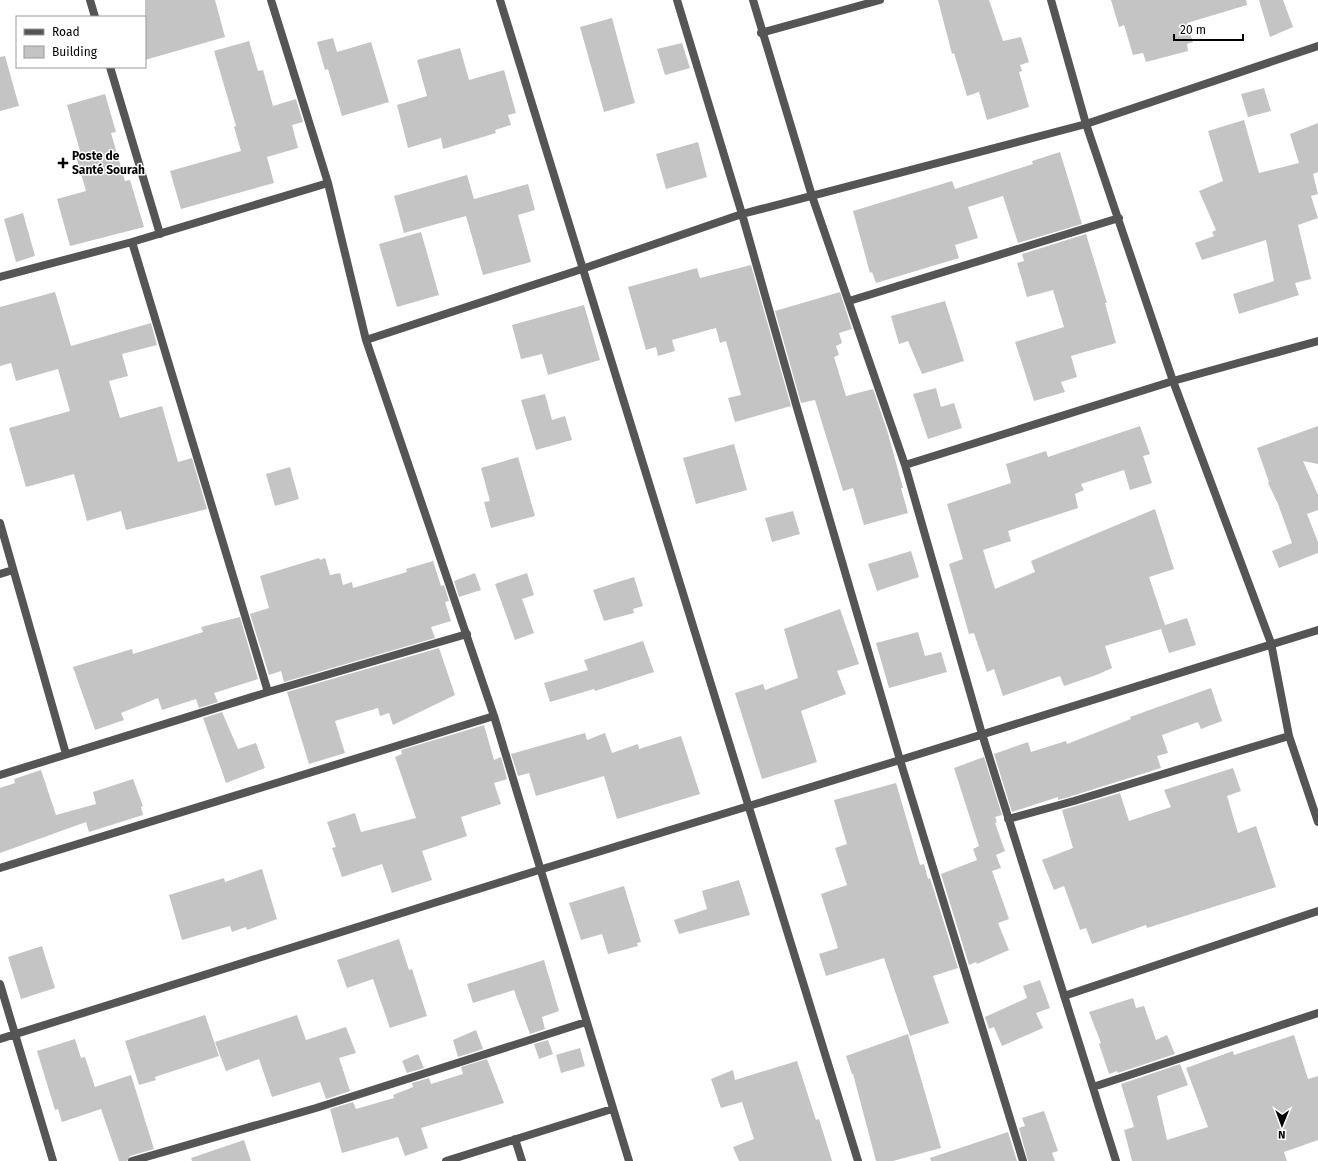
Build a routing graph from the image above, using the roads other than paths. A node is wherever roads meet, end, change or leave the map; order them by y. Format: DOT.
graph roads {
  1 [pos="90,0"];
  2 [pos="271,0"];
  3 [pos="500,0"];
  4 [pos="677,0"];
  5 [pos="753,0"];
  6 [pos="880,0"];
  7 [pos="1051,0"];
  8 [pos="95,16"];
  9 [pos="761,32"];
  10 [pos="1318,46"];
  11 [pos="110,68"];
  12 [pos="1086,124"];
  13 [pos="328,184"];
  14 [pos="812,196"];
  15 [pos="742,214"];
  16 [pos="1119,218"];
  17 [pos="160,234"];
  18 [pos="132,242"];
  19 [pos="582,269"];
  20 [pos="0,277"];
  21 [pos="849,301"];
  22 [pos="366,340"];
  23 [pos="1318,341"];
  24 [pos="1173,381"];
  25 [pos="905,465"];
  26 [pos="0,523"];
  27 [pos="13,570"];
  28 [pos="0,574"];
  29 [pos="1318,630"];
  30 [pos="467,634"];
  31 [pos="1271,643"];
  32 [pos="268,692"];
  33 [pos="494,716"];
  34 [pos="982,734"];
  35 [pos="1289,736"];
  36 [pos="66,754"];
  37 [pos="900,760"];
  38 [pos="0,775"];
  39 [pos="750,806"];
  40 [pos="1008,819"];
  41 [pos="1318,822"];
  42 [pos="0,868"];
  43 [pos="539,870"];
  44 [pos="1318,911"];
  45 [pos="0,984"];
  46 [pos="1064,996"];
  47 [pos="1318,1013"];
  48 [pos="586,1022"];
  49 [pos="16,1034"];
  50 [pos="0,1039"];
  51 [pos="1093,1087"];
  52 [pos="612,1109"];
  53 [pos="515,1139"];
  54 [pos="53,1161"];
  55 [pos="132,1161"];
  56 [pos="446,1161"];
  57 [pos="522,1161"];
  58 [pos="629,1161"];
  59 [pos="858,1161"];
  60 [pos="1023,1161"];
  61 [pos="1116,1161"];
  1 -- 8 [label="street"];
  2 -- 13 [label="street"];
  3 -- 19 [label="street"];
  4 -- 15 [label="street"];
  5 -- 9 [label="street"];
  6 -- 9 [label="street"];
  7 -- 12 [label="street"];
  9 -- 14 [label="street"];
  10 -- 12 [label="street"];
  11 -- 17 [label="street"];
  12 -- 14 [label="street"];
  12 -- 16 [label="street"];
  13 -- 17 [label="street"];
  13 -- 22 [label="street"];
  14 -- 15 [label="street"];
  14 -- 21 [label="street"];
  15 -- 19 [label="street"];
  15 -- 37 [label="street"];
  16 -- 21 [label="street"];
  16 -- 24 [label="street"];
  17 -- 18 [label="street"];
  18 -- 20 [label="street"];
  18 -- 32 [label="street"];
  19 -- 22 [label="street"];
  19 -- 39 [label="street"];
  21 -- 25 [label="street"];
  22 -- 30 [label="street"];
  23 -- 24 [label="street"];
  24 -- 25 [label="street"];
  24 -- 31 [label="street"];
  25 -- 34 [label="street"];
  26 -- 27 [label="street"];
  27 -- 28 [label="street"];
  27 -- 36 [label="street"];
  29 -- 31 [label="street"];
  30 -- 32 [label="street"];
  30 -- 33 [label="street"];
  31 -- 34 [label="street"];
  31 -- 35 [label="street"];
  32 -- 36 [label="street"];
  33 -- 42 [label="street"];
  33 -- 43 [label="street"];
  34 -- 37 [label="street"];
  34 -- 40 [label="street"];
  35 -- 40 [label="street"];
  35 -- 41 [label="street"];
  36 -- 38 [label="street"];
  37 -- 39 [label="street"];
  37 -- 60 [label="street"];
  39 -- 43 [label="street"];
  39 -- 59 [label="street"];
  40 -- 46 [label="street"];
  43 -- 48 [label="street"];
  43 -- 49 [label="street"];
  44 -- 46 [label="street"];
  45 -- 49 [label="street"];
  46 -- 51 [label="street"];
  47 -- 51 [label="street"];
  48 -- 52 [label="street"];
  48 -- 55 [label="street"];
  49 -- 50 [label="street"];
  49 -- 54 [label="street"];
  51 -- 61 [label="street"];
  52 -- 53 [label="street"];
  52 -- 58 [label="street"];
  53 -- 56 [label="street"];
  53 -- 57 [label="street"];
}
